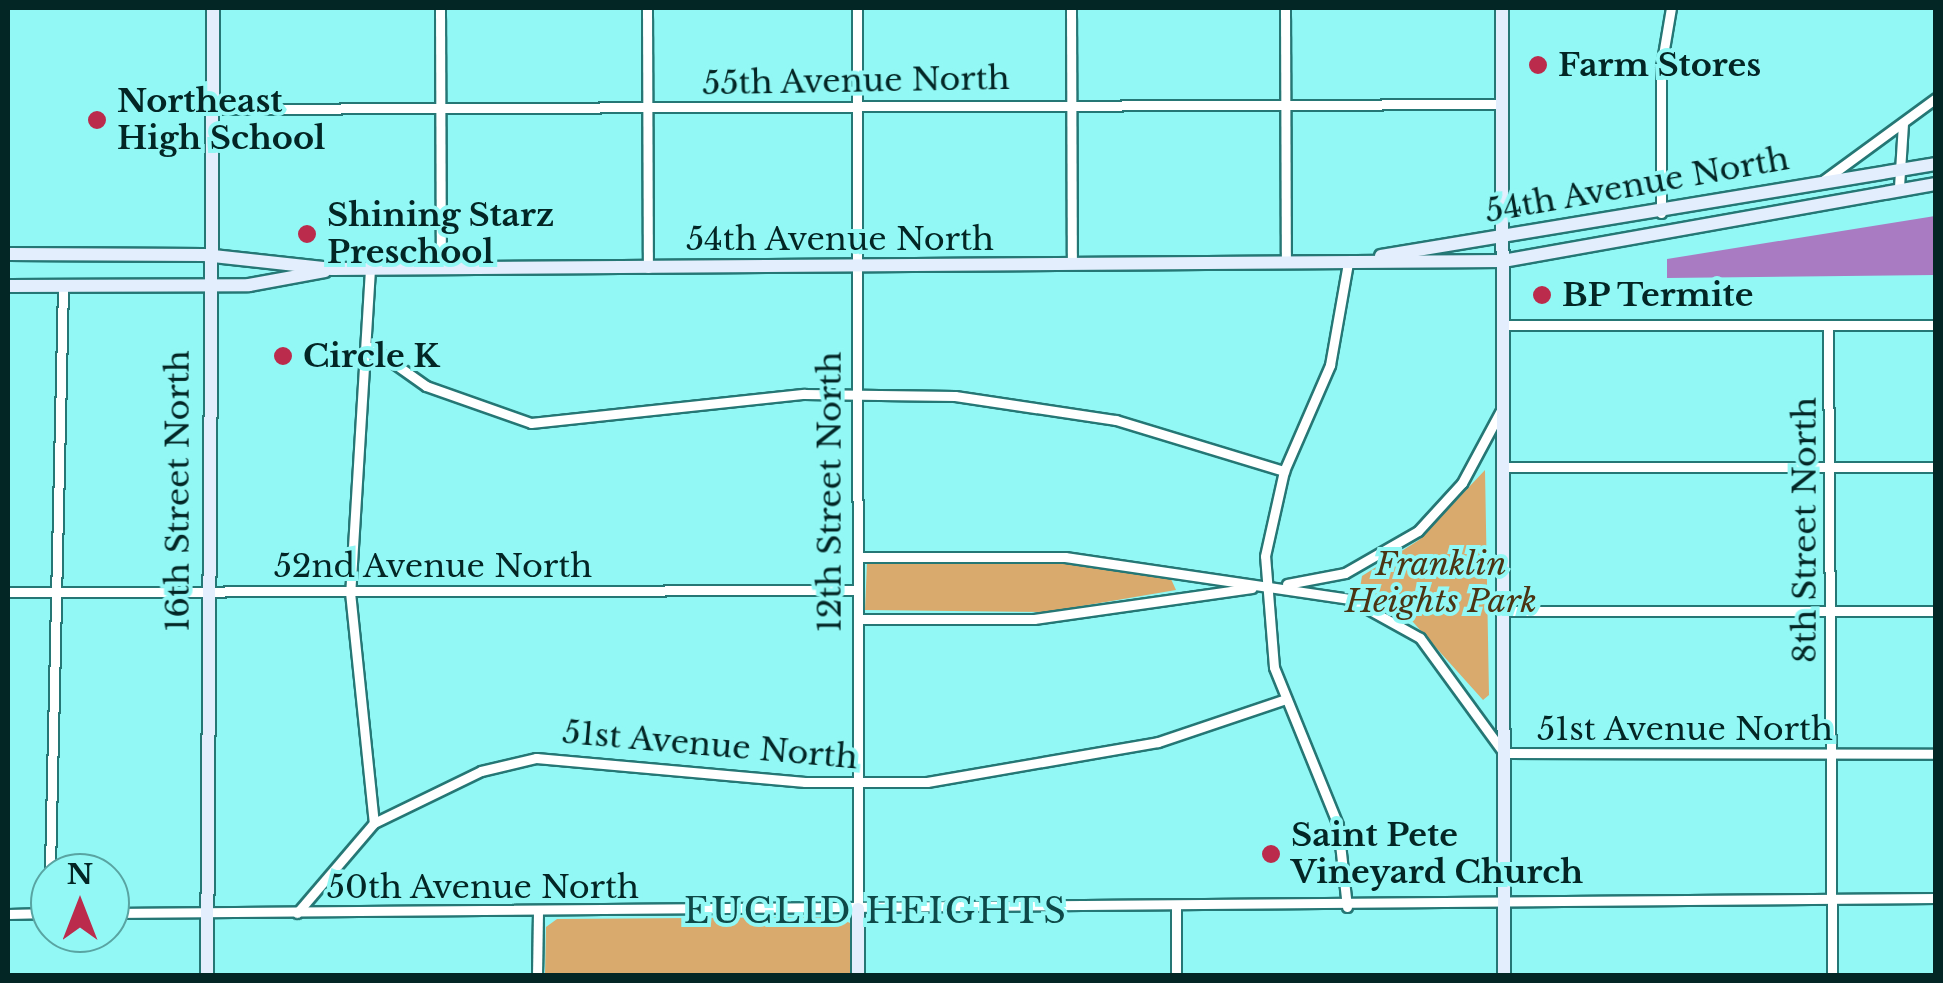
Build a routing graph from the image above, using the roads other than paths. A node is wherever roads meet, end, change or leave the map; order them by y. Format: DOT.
graph roads {
  1 [pos="213,8"];
  2 [pos="440,8"];
  3 [pos="648,8"];
  4 [pos="856,8"];
  5 [pos="1071,8"];
  6 [pos="1285,8"];
  7 [pos="1502,8"];
  8 [pos="1672,8"];
  9 [pos="1936,98"];
  10 [pos="1285,102"];
  11 [pos="1071,103"];
  12 [pos="1502,104"];
  13 [pos="857,106"];
  14 [pos="440,108"];
  15 [pos="211,109"];
  16 [pos="646,109"];
  17 [pos="1903,123"];
  18 [pos="1936,164"];
  19 [pos="1896,169"];
  20 [pos="1822,182"];
  21 [pos="1936,184"];
  22 [pos="1900,186"];
  23 [pos="1662,213"];
  24 [pos="1503,239"];
  25 [pos="8,254"];
  26 [pos="204,255"];
  27 [pos="1503,261"];
  28 [pos="1348,262"];
  29 [pos="1286,263"];
  30 [pos="1072,264"];
  31 [pos="856,267"];
  32 [pos="648,268"];
  33 [pos="332,269"];
  34 [pos="370,269"];
  35 [pos="441,269"];
  36 [pos="204,284"];
  37 [pos="8,286"];
  38 [pos="63,286"];
  39 [pos="1504,325"];
  40 [pos="1828,325"];
  41 [pos="1936,325"];
  42 [pos="370,347"];
  43 [pos="858,393"];
  44 [pos="1503,405"];
  45 [pos="1829,466"];
  46 [pos="1503,467"];
  47 [pos="1936,467"];
  48 [pos="1284,471"];
  49 [pos="858,556"];
  50 [pos="1266,586"];
  51 [pos="858,590"];
  52 [pos="8,592"];
  53 [pos="56,592"];
  54 [pos="206,592"];
  55 [pos="350,592"];
  56 [pos="1504,611"];
  57 [pos="1830,611"];
  58 [pos="1936,612"];
  59 [pos="858,619"];
  60 [pos="1283,700"];
  61 [pos="1504,753"];
  62 [pos="1831,754"];
  63 [pos="1936,754"];
  64 [pos="858,784"];
  65 [pos="374,824"];
  66 [pos="51,853"];
  67 [pos="1831,897"];
  68 [pos="1936,898"];
  69 [pos="1504,906"];
  70 [pos="1347,907"];
  71 [pos="1176,908"];
  72 [pos="858,909"];
  73 [pos="538,911"];
  74 [pos="130,913"];
  75 [pos="206,913"];
  76 [pos="297,913"];
  77 [pos="207,976"];
  78 [pos="537,976"];
  79 [pos="858,976"];
  80 [pos="1176,976"];
  81 [pos="1504,976"];
  82 [pos="1832,976"];
  1 -- 15 [label="main road, 16th Street North"];
  2 -- 14 [label="street"];
  3 -- 16 [label="street"];
  4 -- 13 [label="street, 12th Street North"];
  5 -- 11 [label="street"];
  6 -- 10 [label="street"];
  7 -- 12 [label="main road"];
  8 -- 23 [label="street"];
  9 -- 17 [label="street"];
  10 -- 11 [label="street, 55th Avenue North"];
  10 -- 12 [label="street, 55th Avenue North"];
  10 -- 29 [label="street"];
  11 -- 13 [label="street, 55th Avenue North"];
  11 -- 30 [label="street"];
  12 -- 24 [label="main road"];
  13 -- 16 [label="street, 55th Avenue North"];
  13 -- 31 [label="street, 12th Street North"];
  14 -- 15 [label="street, 55th Avenue North"];
  14 -- 16 [label="street, 55th Avenue North"];
  14 -- 35 [label="street"];
  15 -- 26 [label="main road, 16th Street North"];
  16 -- 32 [label="street"];
  17 -- 19 [label="street"];
  17 -- 20 [label="street"];
  18 -- 19 [label="main road, 54th Avenue North"];
  19 -- 20 [label="main road, 54th Avenue North"];
  19 -- 22 [label="street"];
  20 -- 23 [label="main road, 54th Avenue North"];
  21 -- 22 [label="main road, 54th Avenue North"];
  22 -- 27 [label="main road, 54th Avenue North"];
  23 -- 24 [label="main road, 54th Avenue North"];
  24 -- 27 [label="main road"];
  24 -- 28 [label="main road, 54th Avenue North"];
  25 -- 26 [label="main road, 54th Avenue North"];
  26 -- 33 [label="main road, 54th Avenue North"];
  26 -- 36 [label="main road, 16th Street North"];
  27 -- 28 [label="main road, 54th Avenue North"];
  27 -- 39 [label="main road"];
  28 -- 29 [label="main road, 54th Avenue North"];
  28 -- 48 [label="street"];
  29 -- 30 [label="main road, 54th Avenue North"];
  30 -- 31 [label="main road, 54th Avenue North"];
  31 -- 32 [label="main road, 54th Avenue North"];
  31 -- 43 [label="street, 12th Street North"];
  32 -- 35 [label="main road, 54th Avenue North"];
  33 -- 34 [label="main road, 54th Avenue North"];
  33 -- 36 [label="main road, 54th Avenue North"];
  34 -- 35 [label="main road, 54th Avenue North"];
  34 -- 42 [label="street"];
  36 -- 38 [label="main road, 54th Avenue North"];
  36 -- 54 [label="main road, 16th Street North"];
  37 -- 38 [label="main road, 54th Avenue North"];
  38 -- 53 [label="street"];
  39 -- 40 [label="street"];
  39 -- 44 [label="main road"];
  40 -- 41 [label="street"];
  40 -- 45 [label="street, 8th Street North"];
  42 -- 43 [label="street"];
  42 -- 55 [label="street"];
  43 -- 48 [label="street"];
  43 -- 49 [label="street, 12th Street North"];
  44 -- 46 [label="main road"];
  44 -- 50 [label="street"];
  45 -- 46 [label="street"];
  45 -- 47 [label="street"];
  45 -- 57 [label="street, 8th Street North"];
  46 -- 56 [label="main road"];
  48 -- 50 [label="street"];
  49 -- 50 [label="street"];
  49 -- 51 [label="street, 12th Street North"];
  50 -- 59 [label="street"];
  50 -- 60 [label="street"];
  50 -- 61 [label="street, 51st Avenue North"];
  51 -- 55 [label="street, 52nd Avenue North"];
  51 -- 59 [label="street, 12th Street North"];
  52 -- 53 [label="street, 52nd Avenue North"];
  53 -- 54 [label="street, 52nd Avenue North"];
  53 -- 66 [label="street"];
  54 -- 55 [label="street, 52nd Avenue North"];
  54 -- 75 [label="main road, 16th Street North"];
  55 -- 65 [label="street"];
  56 -- 57 [label="street"];
  56 -- 61 [label="main road"];
  57 -- 58 [label="street"];
  57 -- 62 [label="street, 8th Street North"];
  59 -- 64 [label="street, 12th Street North"];
  60 -- 64 [label="street, 51st Avenue North"];
  60 -- 70 [label="street"];
  61 -- 62 [label="street, 51st Avenue North"];
  61 -- 69 [label="main road"];
  62 -- 63 [label="street, 51st Avenue North"];
  62 -- 67 [label="street, 8th Street North"];
  64 -- 65 [label="street, 51st Avenue North"];
  64 -- 72 [label="street, 12th Street North"];
  65 -- 76 [label="street, 51st Avenue North"];
  67 -- 68 [label="street, 50th Avenue North"];
  67 -- 69 [label="street, 50th Avenue North"];
  67 -- 82 [label="street, 8th Street North"];
  69 -- 70 [label="street, 50th Avenue North"];
  69 -- 81 [label="main road"];
  70 -- 71 [label="street, 50th Avenue North"];
  71 -- 72 [label="street, 50th Avenue North"];
  71 -- 80 [label="street"];
  72 -- 73 [label="street, 50th Avenue North"];
  72 -- 79 [label="main road, 12th Street North"];
  73 -- 76 [label="street, 50th Avenue North"];
  73 -- 78 [label="street"];
  74 -- 75 [label="street, 50th Avenue North"];
  75 -- 76 [label="street, 50th Avenue North"];
  75 -- 77 [label="main road, 16th Street North"];
}
